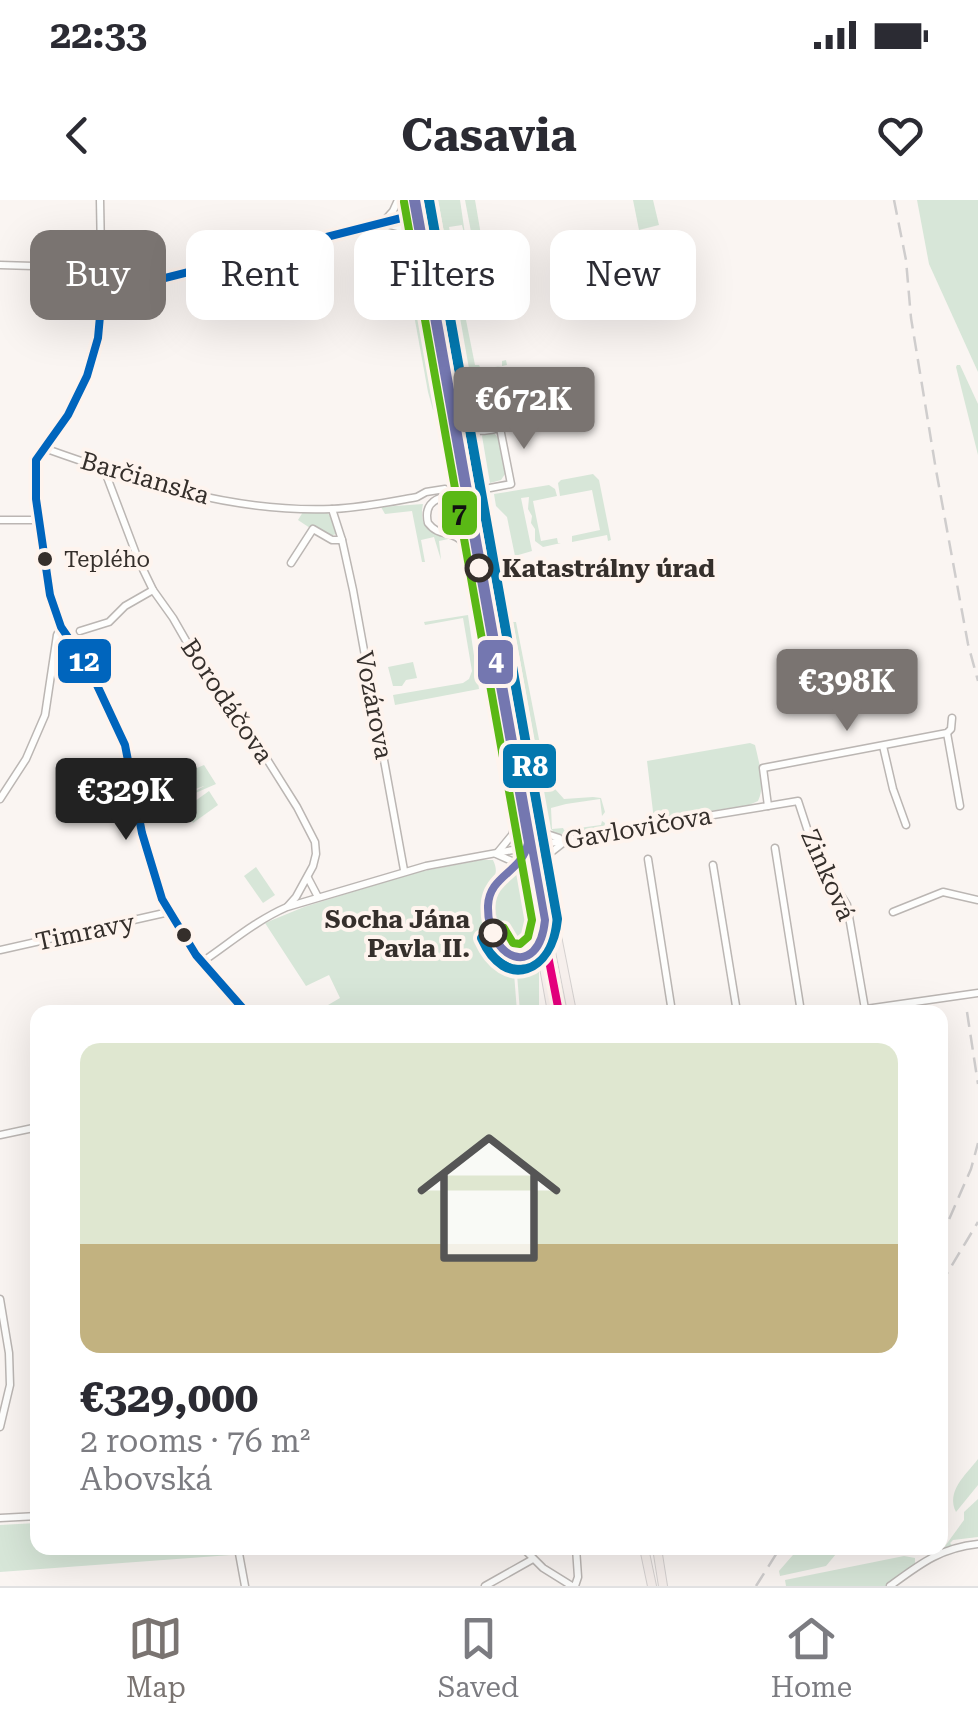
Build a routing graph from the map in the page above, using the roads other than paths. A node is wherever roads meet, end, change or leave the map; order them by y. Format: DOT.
graph roads {
  1 [pos="100,200"];
  2 [pos="398,200"];
  3 [pos="406,200"];
  4 [pos="423,200"];
  5 [pos="425,212"];
  6 [pos="409,216"];
  7 [pos="380,224"];
  8 [pos="100,230"];
  9 [pos="400,230"];
  10 [pos="412,230"];
  11 [pos="0,265"];
  12 [pos="30,266"];
  13 [pos="166,278"];
  14 [pos="100,320"];
  15 [pos="428,320"];
  16 [pos="462,415"];
  17 [pos="479,432"];
  18 [pos="44,448"];
  19 [pos="470,457"];
  20 [pos="106,468"];
  21 [pos="490,488"];
  22 [pos="461,508"];
  23 [pos="332,509"];
  24 [pos="0,520"];
  25 [pos="39,520"];
  26 [pos="449,533"];
  27 [pos="342,540"];
  28 [pos="468,548"];
  29 [pos="291,563"];
  30 [pos="153,590"];
  31 [pos="61,627"];
  32 [pos="80,631"];
  33 [pos="952,718"];
  34 [pos="947,733"];
  35 [pos="883,746"];
  36 [pos="0,799"];
  37 [pos="798,801"];
  38 [pos="768,806"];
  39 [pos="960,806"];
  40 [pos="517,819"];
  41 [pos="534,820"];
  42 [pos="906,825"];
  43 [pos="571,839"];
  44 [pos="540,845"];
  45 [pos="522,848"];
  46 [pos="775,848"];
  47 [pos="495,854"];
  48 [pos="648,859"];
  49 [pos="713,865"];
  50 [pos="544,869"];
  51 [pos="404,870"];
  52 [pos="308,878"];
  53 [pos="528,878"];
  54 [pos="318,897"];
  55 [pos="978,900"];
  56 [pos="287,907"];
  57 [pos="169,912"];
  58 [pos="893,912"];
  59 [pos="0,950"];
  60 [pos="202,962"];
  61 [pos="978,993"];
  62 [pos="240,1005"];
  63 [pos="551,1005"];
  64 [pos="571,1005"];
  65 [pos="671,1005"];
  66 [pos="736,1005"];
  67 [pos="800,1005"];
  68 [pos="865,1005"];
  69 [pos="899,1005"];
  70 [pos="30,1129"];
  71 [pos="0,1135"];
  72 [pos="0,1299"];
  73 [pos="0,1427"];
  74 [pos="30,1516"];
  75 [pos="0,1518"];
  76 [pos="978,1544"];
  77 [pos="948,1551"];
  78 [pos="239,1555"];
  79 [pos="529,1555"];
  80 [pos="576,1555"];
  81 [pos="645,1555"];
  82 [pos="658,1555"];
  83 [pos="936,1555"];
  84 [pos="533,1559"];
  85 [pos="246,1586"];
  86 [pos="485,1586"];
  87 [pos="573,1586"];
  88 [pos="652,1586"];
  89 [pos="664,1586"];
  90 [pos="890,1586"];
  1 -- 8 [label="street, Barčianska"];
  2 -- 7 [label="street"];
  3 -- 6 [label="main road"];
  4 -- 5 [label="main road"];
  5 -- 6 [label="street"];
  5 -- 16 [label="main road"];
  6 -- 7 [label="street"];
  6 -- 10 [label="main road"];
  7 -- 9 [label="street"];
  7 -- 13 [label="street"];
  11 -- 12 [label="street"];
  14 -- 18 [label="street, Barčianska"];
  15 -- 22 [label="main road"];
  16 -- 17 [label="street"];
  16 -- 19 [label="main road"];
  17 -- 19 [label="street"];
  17 -- 21 [label="street"];
  18 -- 20 [label="street, Barčianska"];
  18 -- 25 [label="street"];
  19 -- 41 [label="main road"];
  20 -- 23 [label="street, Barčianska"];
  20 -- 30 [label="street, Borodáčova"];
  22 -- 26 [label="street"];
  22 -- 28 [label="main road"];
  23 -- 26 [label="street, Barčianska"];
  23 -- 27 [label="street, Vozárova"];
  24 -- 25 [label="street"];
  25 -- 31 [label="street"];
  26 -- 28 [label="street"];
  27 -- 29 [label="street"];
  27 -- 51 [label="street, Vozárova"];
  28 -- 40 [label="main road"];
  30 -- 32 [label="street"];
  30 -- 52 [label="street, Borodáčova"];
  31 -- 36 [label="street"];
  31 -- 57 [label="street"];
  33 -- 34 [label="street"];
  34 -- 35 [label="street"];
  34 -- 39 [label="street"];
  35 -- 38 [label="street"];
  35 -- 42 [label="street"];
  37 -- 38 [label="street, Gavlovičova"];
  37 -- 68 [label="street, Zinková"];
  38 -- 43 [label="street, Gavlovičova"];
  40 -- 45 [label="main road"];
  40 -- 47 [label="street"];
  41 -- 43 [label="street"];
  41 -- 44 [label="main road"];
  43 -- 44 [label="street, Gavlovičova"];
  43 -- 50 [label="street"];
  44 -- 45 [label="street, Gavlovičova"];
  44 -- 50 [label="main road"];
  45 -- 47 [label="street, Gavlovičova"];
  45 -- 53 [label="main road"];
  46 -- 67 [label="street"];
  47 -- 51 [label="street, Gavlovičova"];
  47 -- 53 [label="street"];
  48 -- 65 [label="street"];
  49 -- 66 [label="street"];
  50 -- 64 [label="main road"];
  51 -- 54 [label="street, Gavlovičova"];
  52 -- 54 [label="street, Borodáčova"];
  52 -- 56 [label="street"];
  53 -- 63 [label="main road"];
  54 -- 56 [label="street, Gavlovičova"];
  55 -- 58 [label="street"];
  56 -- 60 [label="street, Gavlovičova"];
  57 -- 59 [label="street, Timravy"];
  57 -- 60 [label="street"];
  60 -- 62 [label="street"];
  61 -- 69 [label="street"];
  70 -- 71 [label="street"];
  72 -- 73 [label="street"];
  74 -- 75 [label="street"];
  76 -- 77 [label="street"];
  78 -- 85 [label="street"];
  79 -- 84 [label="street"];
  80 -- 87 [label="street"];
  81 -- 88 [label="main road"];
  82 -- 89 [label="main road"];
  83 -- 90 [label="street"];
  84 -- 86 [label="street"];
  84 -- 87 [label="street"];
}
